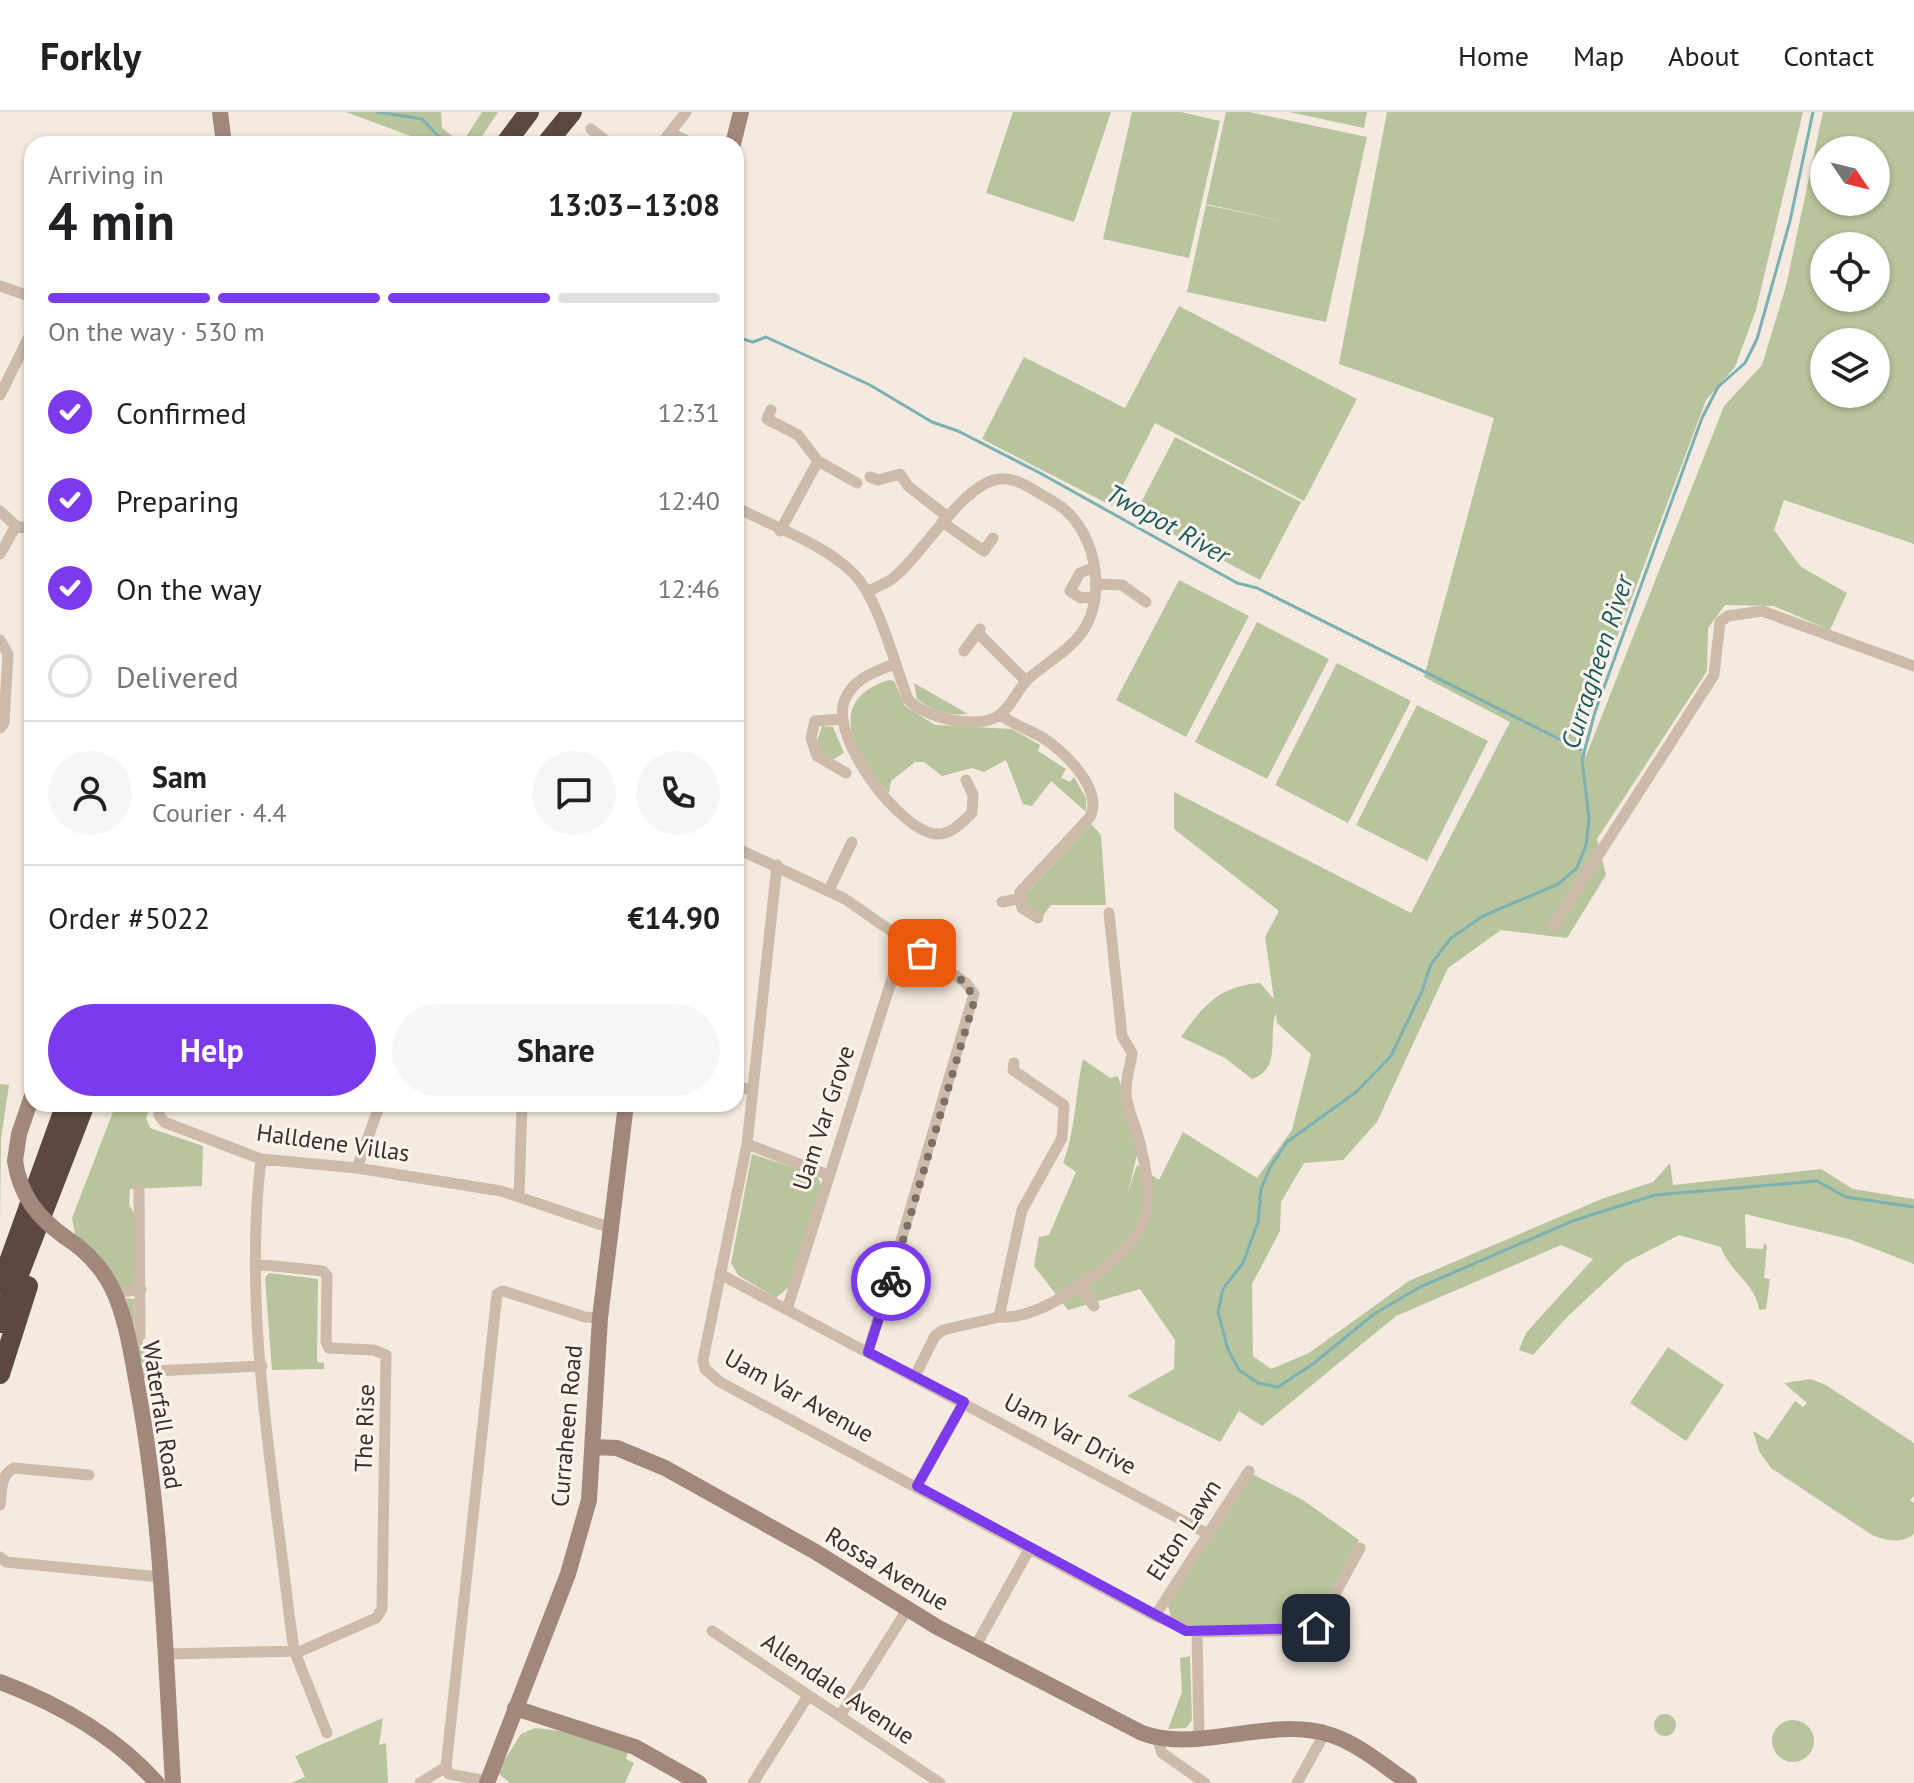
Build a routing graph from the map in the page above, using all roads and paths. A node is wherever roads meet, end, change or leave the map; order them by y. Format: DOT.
graph roads {
  1 [pos="220,112"];
  2 [pos="517,112"];
  3 [pos="529,112"];
  4 [pos="557,112"];
  5 [pos="572,112"];
  6 [pos="686,112"];
  7 [pos="741,112"];
  8 [pos="591,129"];
  9 [pos="671,133"];
  10 [pos="223,136"];
  11 [pos="500,136"];
  12 [pos="511,136"];
  13 [pos="540,136"];
  14 [pos="552,136"];
  15 [pos="600,136"];
  16 [pos="668,136"];
  17 [pos="677,136"];
  18 [pos="735,136"];
  19 [pos="0,286"];
  20 [pos="24,294"];
  21 [pos="24,347"];
  22 [pos="0,395"];
  23 [pos="771,410"];
  24 [pos="818,461"];
  25 [pos="870,477"];
  26 [pos="857,483"];
  27 [pos="0,511"];
  28 [pos="744,511"];
  29 [pos="945,520"];
  30 [pos="16,526"];
  31 [pos="24,528"];
  32 [pos="780,531"];
  33 [pos="993,538"];
  34 [pos="0,554"];
  35 [pos="1092,568"];
  36 [pos="1095,584"];
  37 [pos="867,592"];
  38 [pos="1093,597"];
  39 [pos="1146,602"];
  40 [pos="0,640"];
  41 [pos="964,651"];
  42 [pos="894,664"];
  43 [pos="1914,666"];
  44 [pos="1026,681"];
  45 [pos="1001,715"];
  46 [pos="842,719"];
  47 [pos="0,728"];
  48 [pos="846,773"];
  49 [pos="966,780"];
  50 [pos="852,842"];
  51 [pos="744,851"];
  52 [pos="777,865"];
  53 [pos="829,890"];
  54 [pos="1018,899"];
  55 [pos="1002,902"];
  56 [pos="1109,913"];
  57 [pos="1038,918"];
  58 [pos="1553,926"];
  59 [pos="904,941"];
  60 [pos="1014,1063"];
  61 [pos="744,1088"];
  62 [pos="753,1090"];
  63 [pos="27,1112"];
  64 [pos="61,1112"];
  65 [pos="61,1112"];
  66 [pos="82,1112"];
  67 [pos="159,1112"];
  68 [pos="377,1112"];
  69 [pos="522,1112"];
  70 [pos="625,1112"];
  71 [pos="747,1144"];
  72 [pos="66,1158"];
  73 [pos="261,1159"];
  74 [pos="357,1168"];
  75 [pos="828,1175"];
  76 [pos="139,1190"];
  77 [pos="519,1197"];
  78 [pos="611,1228"];
  79 [pos="0,1253"];
  80 [pos="255,1264"];
  81 [pos="720,1274"];
  82 [pos="1080,1286"];
  83 [pos="0,1288"];
  84 [pos="141,1289"];
  85 [pos="115,1293"];
  86 [pos="1094,1306"];
  87 [pos="787,1309"];
  88 [pos="999,1317"];
  89 [pos="600,1318"];
  90 [pos="0,1323"];
  91 [pos="140,1336"];
  92 [pos="868,1352"];
  93 [pos="262,1366"];
  94 [pos="0,1374"];
  95 [pos="135,1375"];
  96 [pos="915,1376"];
  97 [pos="964,1402"];
  98 [pos="593,1447"];
  99 [pos="1249,1471"];
  100 [pos="89,1475"];
  101 [pos="917,1486"];
  102 [pos="0,1505"];
  103 [pos="1208,1534"];
  104 [pos="1030,1548"];
  105 [pos="1360,1548"];
  106 [pos="0,1557"];
  107 [pos="160,1577"];
  108 [pos="907,1610"];
  109 [pos="1155,1616"];
  110 [pos="712,1631"];
  111 [pos="1197,1632"];
  112 [pos="975,1647"];
  113 [pos="294,1650"];
  114 [pos="168,1654"];
  115 [pos="0,1676"];
  116 [pos="7,1685"];
  117 [pos="808,1696"];
  118 [pos="515,1708"];
  119 [pos="840,1716"];
  120 [pos="327,1733"];
  121 [pos="1325,1733"];
  122 [pos="1199,1736"];
  123 [pos="1157,1737"];
  124 [pos="171,1757"];
  125 [pos="446,1767"];
  126 [pos="145,1770"];
  127 [pos="487,1782"];
  128 [pos="697,1782"];
  129 [pos="157,1783"];
  130 [pos="173,1783"];
  131 [pos="420,1783"];
  132 [pos="753,1783"];
  133 [pos="940,1783"];
  134 [pos="1205,1783"];
  135 [pos="1297,1783"];
  136 [pos="1409,1783"];
  1 -- 10 [label="street"];
  2 -- 11 [label="highway"];
  3 -- 12 [label="highway"];
  4 -- 13 [label="highway"];
  5 -- 14 [label="highway"];
  6 -- 9 [label="street"];
  7 -- 18 [label="street"];
  8 -- 15 [label="street"];
  9 -- 16 [label="street"];
  9 -- 17 [label="street"];
  19 -- 20 [label="street"];
  21 -- 22 [label="street"];
  23 -- 24 [label="street"];
  24 -- 26 [label="street"];
  24 -- 32 [label="street"];
  25 -- 29 [label="street"];
  27 -- 30 [label="street"];
  28 -- 32 [label="street"];
  29 -- 33 [label="street"];
  29 -- 35 [label="street"];
  29 -- 37 [label="street"];
  30 -- 31 [label="street"];
  30 -- 34 [label="street"];
  32 -- 37 [label="street"];
  35 -- 36 [label="street"];
  35 -- 38 [label="street"];
  36 -- 38 [label="street"];
  36 -- 39 [label="street"];
  37 -- 42 [label="street"];
  38 -- 44 [label="street"];
  40 -- 47 [label="street"];
  41 -- 44 [label="street"];
  42 -- 45 [label="street"];
  42 -- 46 [label="street"];
  43 -- 58 [label="street"];
  44 -- 45 [label="street"];
  45 -- 54 [label="street"];
  46 -- 48 [label="street"];
  46 -- 49 [label="street"];
  50 -- 53 [label="street"];
  51 -- 52 [label="street"];
  52 -- 53 [label="street"];
  52 -- 62 [label="street, Uam Var Avenue"];
  53 -- 59 [label="street"];
  54 -- 55 [label="street"];
  54 -- 57 [label="street"];
  56 -- 82 [label="street"];
  59 -- 75 [label="street, Uam Var Grove"];
  59 -- 92 [label="street"];
  60 -- 88 [label="street"];
  61 -- 62 [label="street"];
  62 -- 71 [label="street, Uam Var Avenue"];
  63 -- 85 [label="street, Waterfall Road, bridge"];
  64 -- 79 [label="highway"];
  65 -- 83 [label="highway"];
  66 -- 72 [label="highway"];
  67 -- 73 [label="street, Halldene Villas"];
  68 -- 74 [label="street"];
  69 -- 77 [label="street"];
  70 -- 78 [label="street, Curraheen Road"];
  71 -- 75 [label="street"];
  71 -- 81 [label="street, Uam Var Avenue"];
  72 -- 90 [label="highway"];
  72 -- 94 [label="highway"];
  73 -- 74 [label="street, Halldene Villas"];
  73 -- 80 [label="street"];
  74 -- 77 [label="street, Halldene Villas"];
  75 -- 87 [label="street, Uam Var Grove"];
  76 -- 84 [label="street"];
  77 -- 78 [label="street, Halldene Villas"];
  78 -- 89 [label="street, Curraheen Road"];
  80 -- 93 [label="street"];
  80 -- 113 [label="street, The Rise"];
  81 -- 87 [label="street, Uam Var Drive"];
  81 -- 101 [label="street, Uam Var Avenue"];
  82 -- 86 [label="street"];
  82 -- 88 [label="street"];
  84 -- 85 [label="street"];
  84 -- 91 [label="street"];
  85 -- 95 [label="street, Waterfall Road"];
  87 -- 92 [label="street, Uam Var Drive"];
  88 -- 96 [label="street"];
  89 -- 98 [label="street, Curraheen Road"];
  89 -- 125 [label="street"];
  92 -- 96 [label="street, Uam Var Drive"];
  93 -- 95 [label="street"];
  93 -- 113 [label="street"];
  95 -- 107 [label="street, Waterfall Road"];
  96 -- 97 [label="street, Uam Var Drive"];
  97 -- 101 [label="street"];
  97 -- 103 [label="street, Uam Var Drive"];
  98 -- 108 [label="street, Rossa Avenue"];
  98 -- 118 [label="street, Curraheen Road"];
  99 -- 103 [label="street, Elton Lawn"];
  100 -- 102 [label="street"];
  101 -- 104 [label="street, Uam Var Avenue"];
  103 -- 109 [label="street, Elton Lawn"];
  104 -- 109 [label="street, Uam Var Avenue"];
  104 -- 112 [label="street"];
  105 -- 111 [label="street, Elton Lawn"];
  106 -- 107 [label="street"];
  107 -- 114 [label="street, Waterfall Road"];
  108 -- 112 [label="street, Rossa Avenue"];
  108 -- 119 [label="street"];
  109 -- 111 [label="street, Elton Lawn"];
  110 -- 117 [label="street, Allendale Avenue"];
  111 -- 122 [label="street"];
  112 -- 123 [label="street, Rossa Avenue"];
  113 -- 114 [label="street, The Rise"];
  113 -- 120 [label="street"];
  114 -- 124 [label="street, Waterfall Road"];
  115 -- 116 [label="street"];
  116 -- 126 [label="street"];
  117 -- 119 [label="street, Allendale Avenue"];
  117 -- 132 [label="street"];
  118 -- 127 [label="street, Curraheen Road"];
  118 -- 128 [label="street"];
  119 -- 133 [label="street, Allendale Avenue"];
  121 -- 122 [label="street, Rossa Avenue"];
  121 -- 135 [label="street"];
  121 -- 136 [label="street, Rossa Avenue"];
  122 -- 123 [label="street, Rossa Avenue"];
  123 -- 134 [label="street, Rossa Avenue"];
  124 -- 126 [label="street"];
  124 -- 130 [label="street, Waterfall Road"];
  125 -- 127 [label="street"];
  125 -- 131 [label="street"];
  126 -- 129 [label="street"];
}
